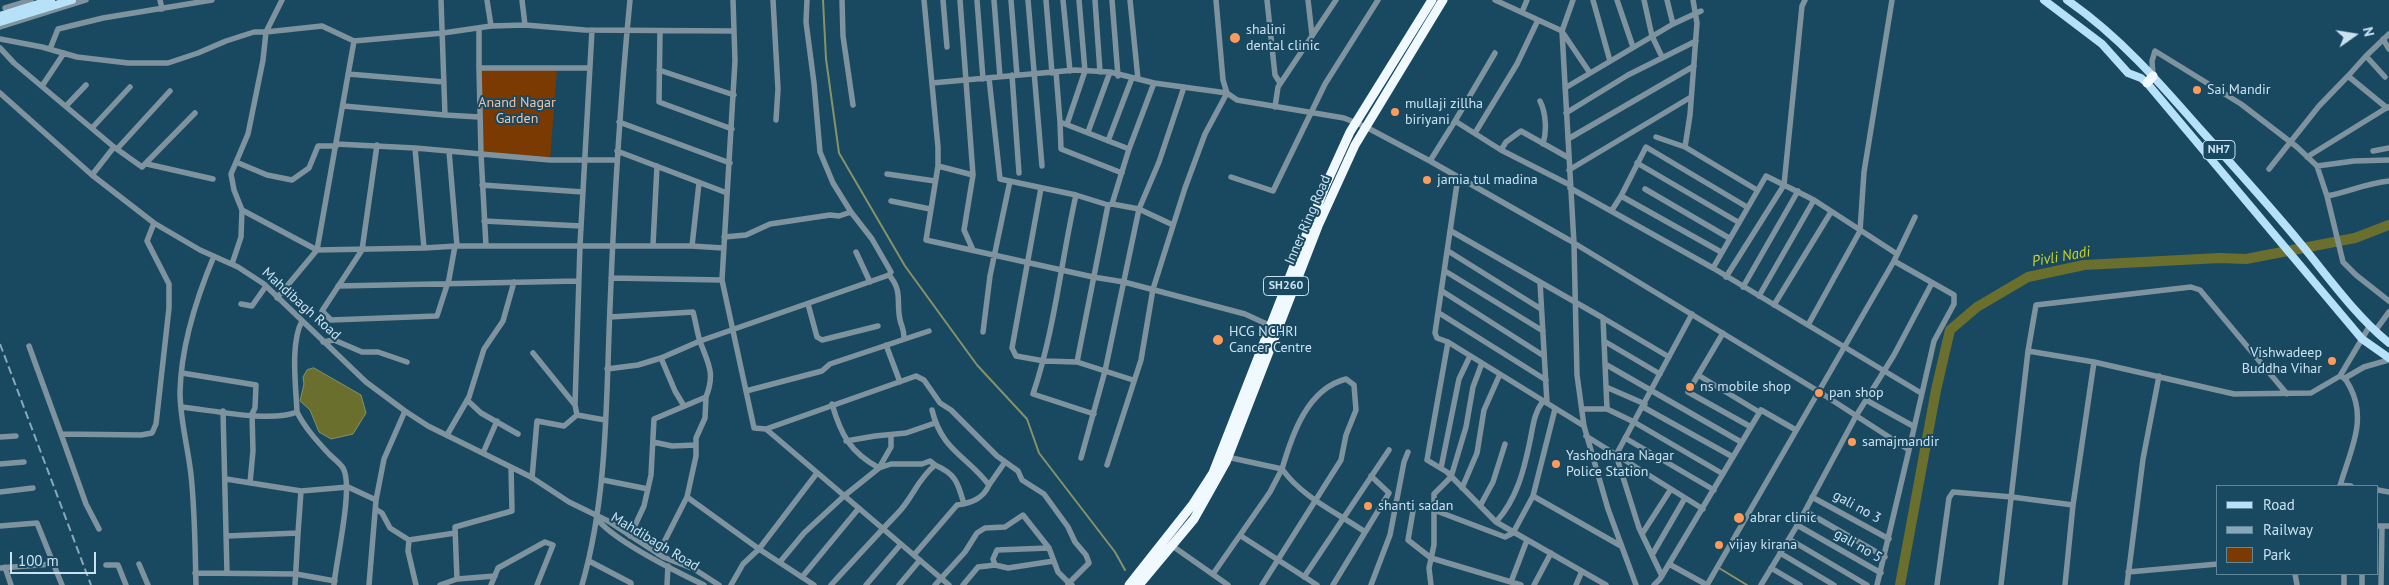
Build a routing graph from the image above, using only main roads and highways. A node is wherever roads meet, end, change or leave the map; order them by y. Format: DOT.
graph roads {
  1 [pos="51,0"];
  2 [pos="72,0"];
  3 [pos="1432,0"];
  4 [pos="1443,0"];
  5 [pos="2044,0"];
  6 [pos="2051,0"];
  7 [pos="2067,0"];
  8 [pos="2075,0"];
  9 [pos="0,16"];
  10 [pos="0,22"];
  11 [pos="2148,77"];
  12 [pos="2389,343"];
  13 [pos="2389,359"];
  14 [pos="1143,573"];
  15 [pos="1128,585"];
  16 [pos="1139,585"];
  1 -- 9 [label="main road, bridge"];
  2 -- 10 [label="main road, bridge"];
  3 -- 14 [label="highway, Inner Ring Road / SH260"];
  4 -- 14 [label="highway, Inner Ring Road"];
  5 -- 11 [label="main road"];
  6 -- 11 [label="main road"];
  7 -- 11 [label="main road"];
  8 -- 11 [label="main road"];
  11 -- 12 [label="main road, NH7"];
  11 -- 13 [label="main road"];
  14 -- 15 [label="highway, SH260"];
  14 -- 16 [label="highway, Inner Ring Road"];
}
